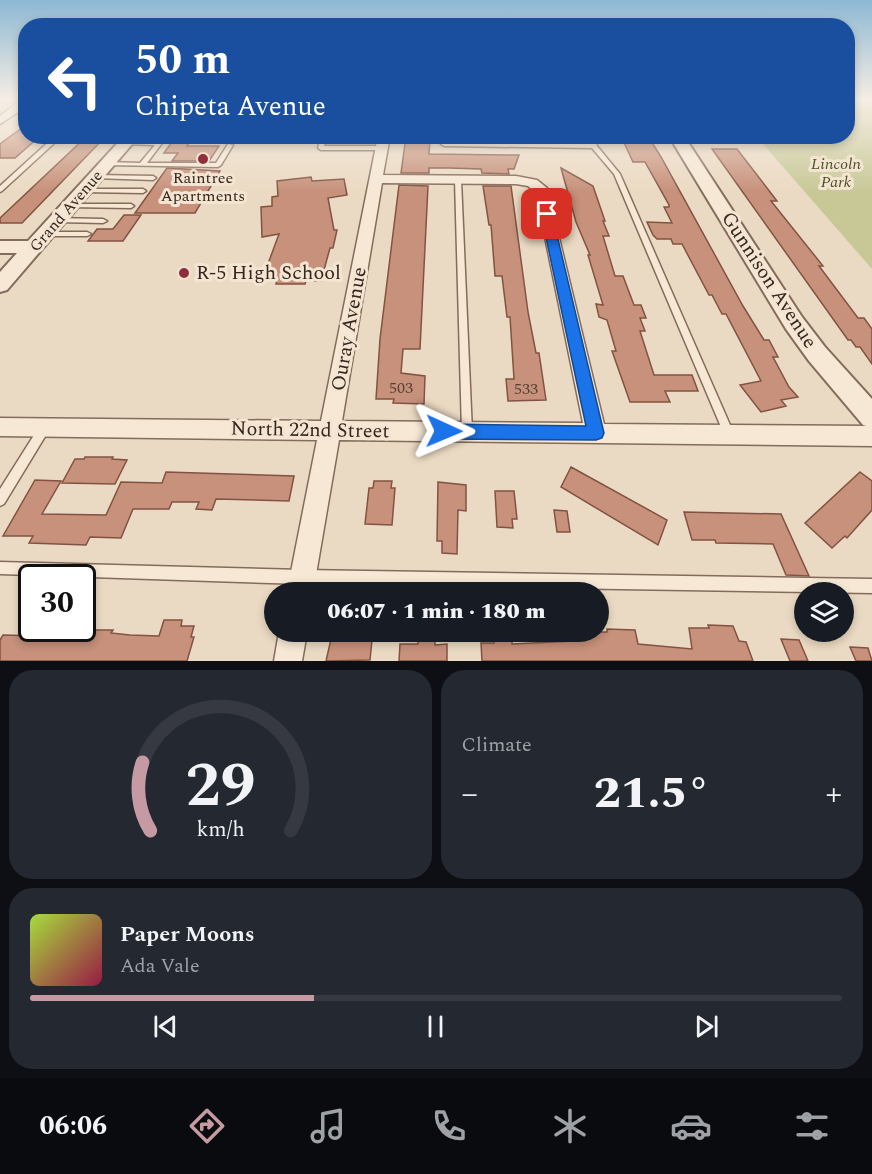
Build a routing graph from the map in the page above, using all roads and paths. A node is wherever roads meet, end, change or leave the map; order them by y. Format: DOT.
graph roads {
  1 [pos="49,144"];
  2 [pos="125,144"];
  3 [pos="158,144"];
  4 [pos="322,144"];
  5 [pos="362,144"];
  6 [pos="383,144"];
  7 [pos="444,144"];
  8 [pos="681,144"];
  9 [pos="230,145"];
  10 [pos="594,146"];
  11 [pos="142,165"];
  12 [pos="101,171"];
  13 [pos="153,177"];
  14 [pos="376,179"];
  15 [pos="458,180"];
  16 [pos="0,190"];
  17 [pos="84,191"];
  18 [pos="143,191"];
  19 [pos="70,206"];
  20 [pos="131,206"];
  21 [pos="57,220"];
  22 [pos="103,221"];
  23 [pos="87,234"];
  24 [pos="39,241"];
  25 [pos="0,247"];
  26 [pos="0,285"];
  27 [pos="872,417"];
  28 [pos="0,427"];
  29 [pos="45,427"];
  30 [pos="331,430"];
  31 [pos="467,432"];
  32 [pos="596,433"];
  33 [pos="729,434"];
  34 [pos="872,436"];
  35 [pos="0,500"];
  36 [pos="0,568"];
  37 [pos="303,582"];
  38 [pos="264,583"];
  39 [pos="609,586"];
  40 [pos="872,586"];
  41 [pos="291,642"];
  42 [pos="288,661"];
  1 -- 16 [label="lane"];
  2 -- 12 [label="street, Grand Avenue"];
  3 -- 11 [label="lane"];
  4 -- 5 [label="lane"];
  6 -- 14 [label="street, Ouray Avenue"];
  7 -- 10 [label="lane"];
  8 -- 27 [label="street, Gunnison Avenue"];
  9 -- 11 [label="lane"];
  10 -- 33 [label="lane"];
  11 -- 12 [label="lane"];
  12 -- 13 [label="lane"];
  12 -- 17 [label="street, Grand Avenue"];
  14 -- 15 [label="street"];
  14 -- 30 [label="street, Ouray Avenue"];
  15 -- 31 [label="lane"];
  15 -- 32 [label="street"];
  17 -- 18 [label="lane"];
  17 -- 19 [label="street, Grand Avenue"];
  19 -- 20 [label="lane"];
  19 -- 21 [label="street, Grand Avenue"];
  21 -- 22 [label="lane"];
  21 -- 24 [label="street, Grand Avenue"];
  23 -- 24 [label="lane"];
  24 -- 25 [label="street"];
  24 -- 26 [label="street, Grand Avenue"];
  28 -- 29 [label="street, North 22nd Street"];
  29 -- 30 [label="street, North 22nd Street"];
  29 -- 35 [label="lane"];
  30 -- 31 [label="street, North 22nd Street"];
  30 -- 37 [label="street, Ouray Avenue"];
  31 -- 32 [label="street, North 22nd Street"];
  32 -- 33 [label="street, North 22nd Street"];
  33 -- 34 [label="street, North 22nd Street"];
  36 -- 38 [label="lane"];
  39 -- 40 [label="lane"];
  41 -- 42 [label="street"];
}
